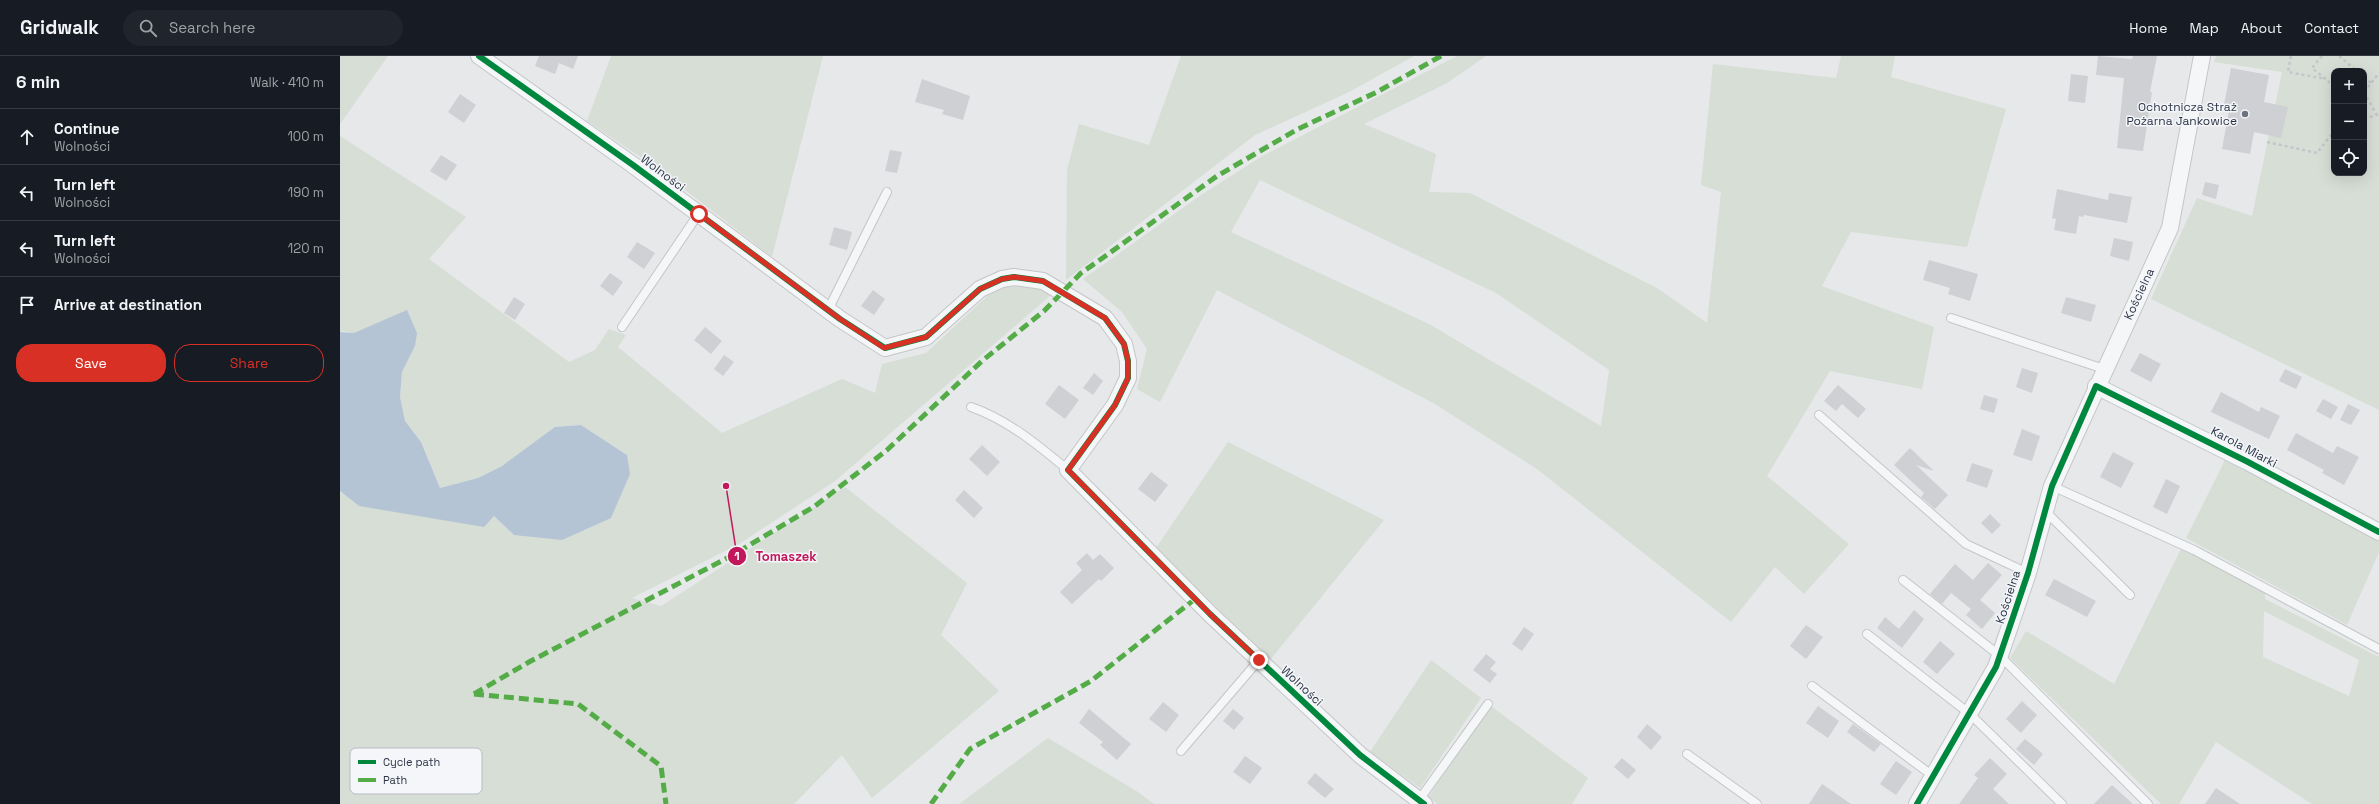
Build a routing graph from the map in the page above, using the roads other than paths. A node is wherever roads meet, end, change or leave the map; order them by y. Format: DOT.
graph roads {
  1 [pos="479,56"];
  2 [pos="2202,56"];
  3 [pos="887,192"];
  4 [pos="699,214"];
  5 [pos="828,310"];
  6 [pos="1951,318"];
  7 [pos="622,327"];
  8 [pos="2104,369"];
  9 [pos="2096,386"];
  10 [pos="971,407"];
  11 [pos="1819,415"];
  12 [pos="1068,470"];
  13 [pos="2052,486"];
  14 [pos="2044,510"];
  15 [pos="2379,532"];
  16 [pos="2028,573"];
  17 [pos="1903,580"];
  18 [pos="2130,595"];
  19 [pos="1867,634"];
  20 [pos="2379,649"];
  21 [pos="2000,656"];
  22 [pos="1259,660"];
  23 [pos="1812,686"];
  24 [pos="1488,704"];
  25 [pos="1970,714"];
  26 [pos="1181,751"];
  27 [pos="1687,754"];
  28 [pos="1933,776"];
  29 [pos="1923,801"];
  30 [pos="1421,802"];
  31 [pos="1757,804"];
  32 [pos="2062,804"];
  33 [pos="2148,804"];
  1 -- 4 [label="street, Wolności"];
  2 -- 8 [label="street, Kościelna"];
  3 -- 5 [label="lane"];
  4 -- 5 [label="street, Wolności"];
  4 -- 7 [label="lane"];
  5 -- 12 [label="street, Wolności"];
  6 -- 8 [label="lane"];
  8 -- 9 [label="street, Kościelna"];
  9 -- 13 [label="street, Kościelna"];
  9 -- 15 [label="street, Karola Miarki"];
  10 -- 12 [label="lane"];
  11 -- 16 [label="lane"];
  12 -- 22 [label="street, Wolności"];
  13 -- 14 [label="street, Kościelna"];
  13 -- 20 [label="lane"];
  14 -- 16 [label="street, Kościelna"];
  14 -- 18 [label="lane"];
  16 -- 21 [label="street, Kościelna"];
  17 -- 21 [label="lane"];
  19 -- 25 [label="lane"];
  21 -- 25 [label="street, Kościelna"];
  21 -- 33 [label="lane"];
  22 -- 26 [label="lane"];
  22 -- 30 [label="street, Wolności"];
  23 -- 28 [label="lane"];
  24 -- 30 [label="lane"];
  25 -- 28 [label="street, Kościelna"];
  25 -- 32 [label="lane"];
  27 -- 31 [label="lane"];
  28 -- 29 [label="street, Kościelna"];
}
